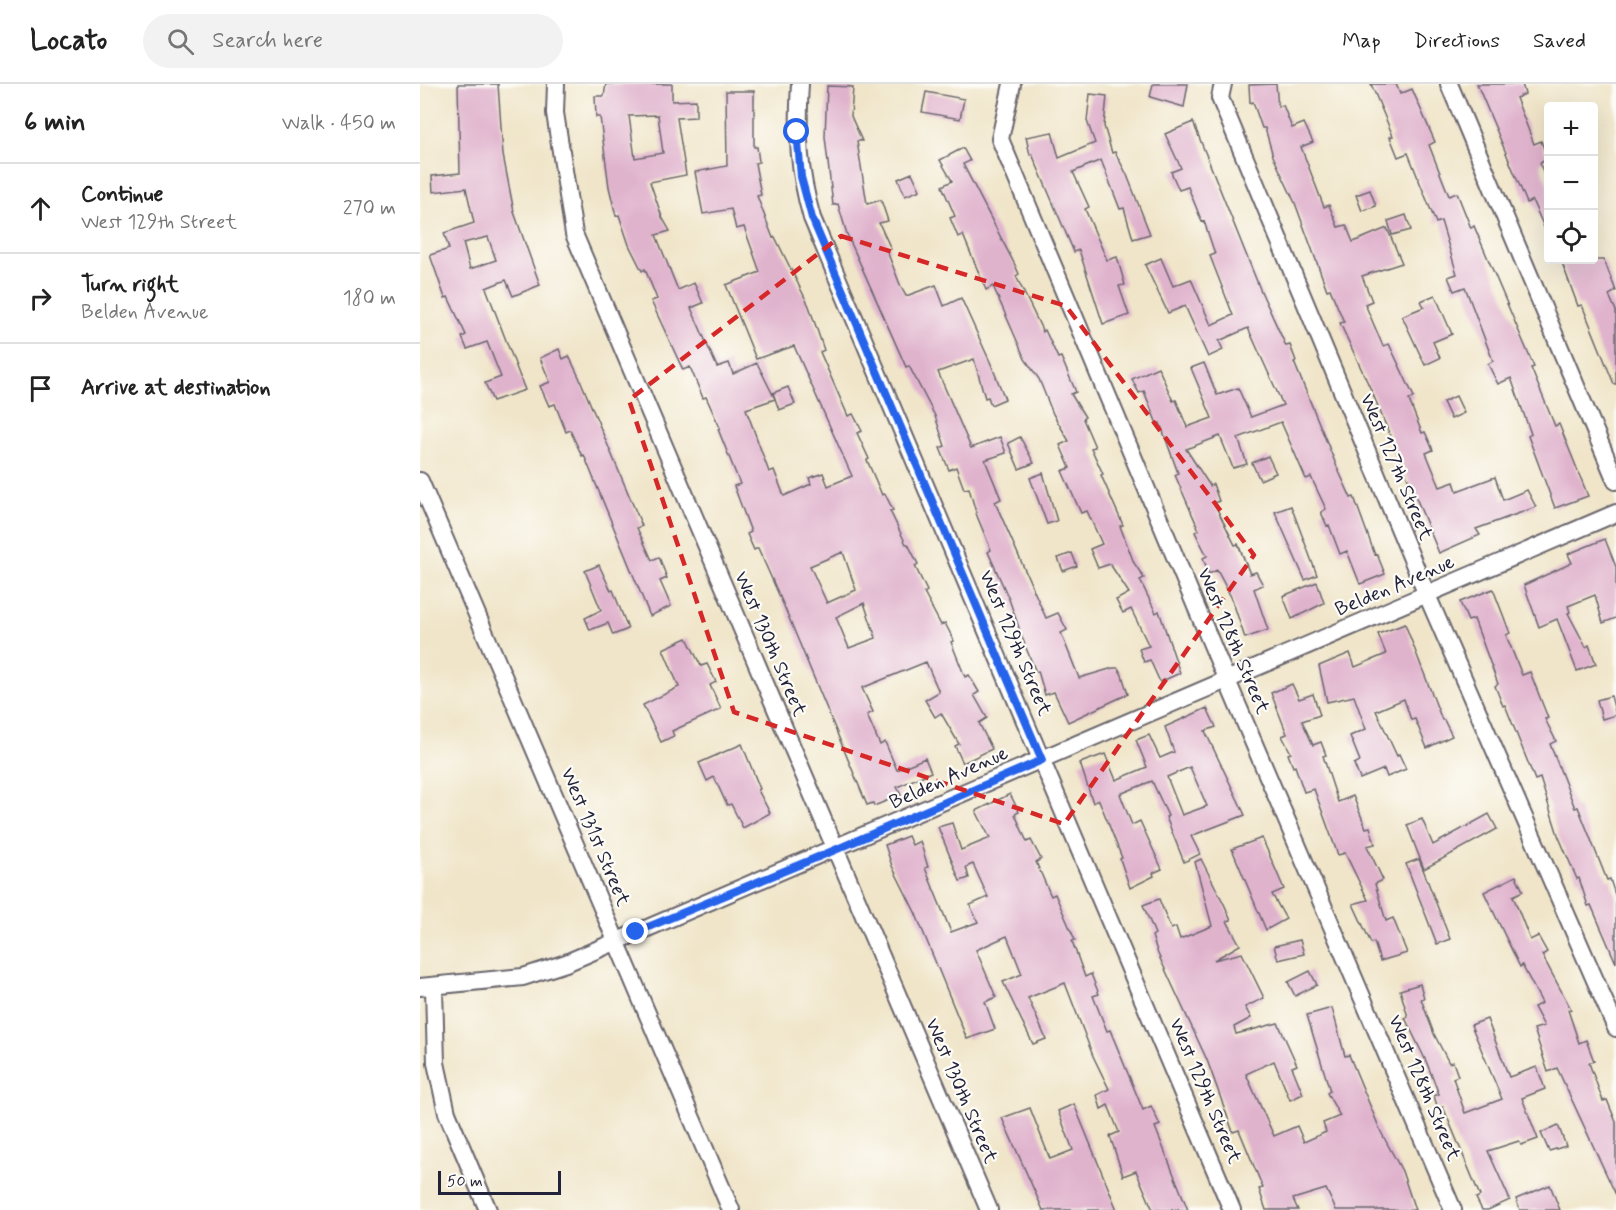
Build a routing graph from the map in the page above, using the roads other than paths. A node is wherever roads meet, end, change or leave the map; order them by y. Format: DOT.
graph roads {
  1 [pos="556,84"];
  2 [pos="800,84"];
  3 [pos="1012,84"];
  4 [pos="1223,84"];
  5 [pos="1449,84"];
  6 [pos="420,481"];
  7 [pos="1616,481"];
  8 [pos="1616,513"];
  9 [pos="1427,595"];
  10 [pos="1227,681"];
  11 [pos="1042,760"];
  12 [pos="835,850"];
  13 [pos="616,940"];
  14 [pos="427,988"];
  15 [pos="1616,1028"];
  16 [pos="488,1210"];
  17 [pos="731,1210"];
  18 [pos="989,1210"];
  19 [pos="1232,1210"];
  20 [pos="1453,1210"];
  1 -- 12 [label="street, West 130th Street"];
  2 -- 11 [label="street, West 129th Street"];
  3 -- 10 [label="street, West 128th Street"];
  4 -- 9 [label="street, West 127th Street"];
  5 -- 7 [label="street"];
  6 -- 13 [label="street, West 131st Street"];
  8 -- 9 [label="street, Belden Avenue"];
  9 -- 10 [label="street, Belden Avenue"];
  9 -- 15 [label="street, West 127th Street"];
  10 -- 11 [label="street, Belden Avenue"];
  10 -- 20 [label="street, West 128th Street"];
  11 -- 12 [label="street, Belden Avenue"];
  11 -- 19 [label="street, West 129th Street"];
  12 -- 13 [label="street, Belden Avenue"];
  12 -- 18 [label="street, West 130th Street"];
  13 -- 14 [label="street, Belden Avenue"];
  13 -- 17 [label="street, West 131st Street"];
  14 -- 16 [label="street"];
}
